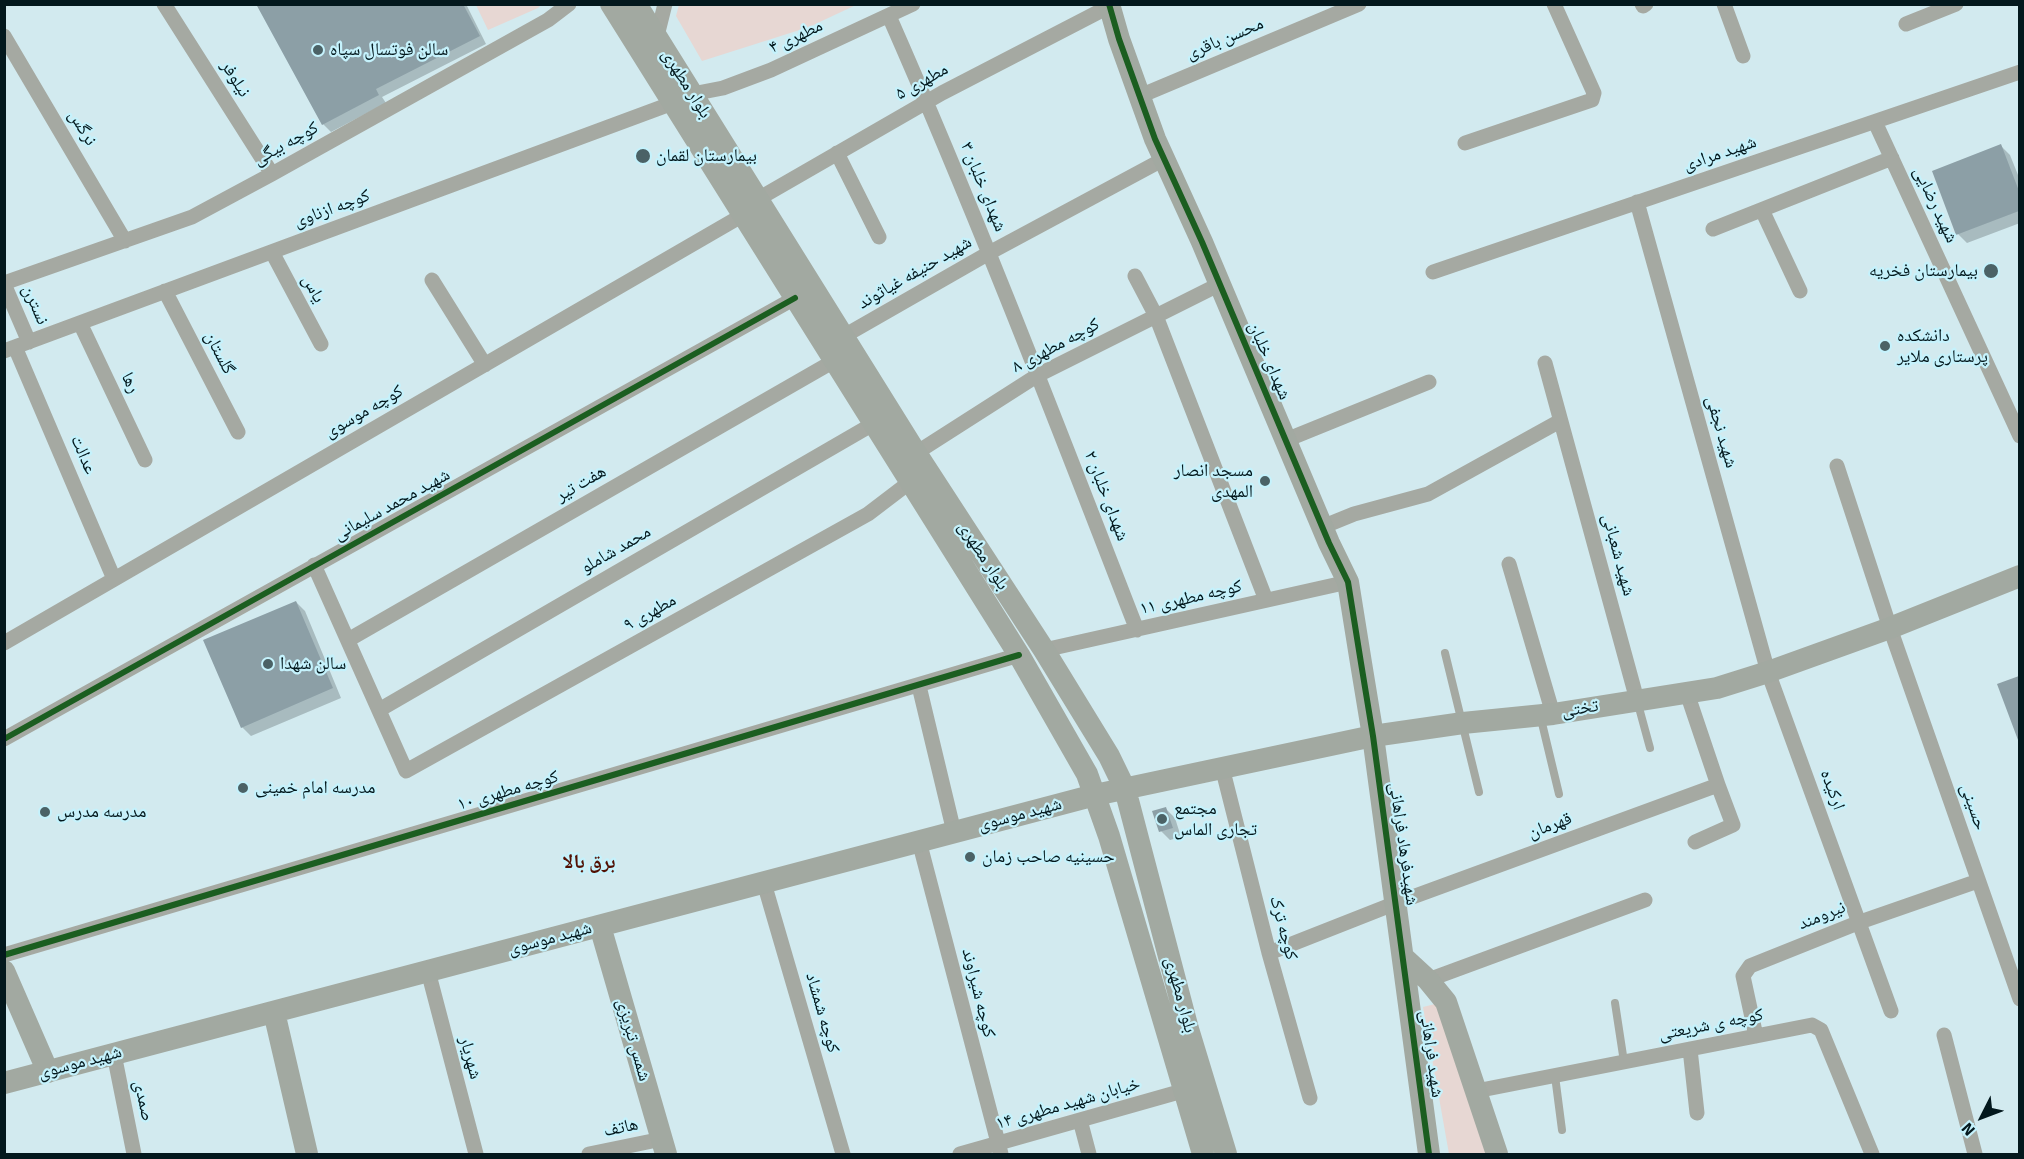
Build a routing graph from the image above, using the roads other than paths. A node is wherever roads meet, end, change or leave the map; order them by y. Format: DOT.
graph roads {
  1 [pos="164,4"];
  2 [pos="569,4"];
  3 [pos="611,4"];
  4 [pos="636,4"];
  5 [pos="665,4"];
  6 [pos="913,4"];
  7 [pos="1359,4"];
  8 [pos="1554,4"];
  9 [pos="1724,4"];
  10 [pos="1956,4"];
  11 [pos="1109,5"];
  12 [pos="888,16"];
  13 [pos="1906,24"];
  14 [pos="4,36"];
  15 [pos="661,44"];
  16 [pos="1743,56"];
  17 [pos="2019,72"];
  18 [pos="1140,96"];
  19 [pos="683,99"];
  20 [pos="927,101"];
  21 [pos="1875,122"];
  22 [pos="1465,143"];
  23 [pos="837,153"];
  24 [pos="1892,158"];
  25 [pos="1164,159"];
  26 [pos="272,174"];
  27 [pos="1637,202"];
  28 [pos="751,207"];
  29 [pos="1762,210"];
  30 [pos="1713,229"];
  31 [pos="879,237"];
  32 [pos="125,241"];
  33 [pos="272,252"];
  34 [pos="989,253"];
  35 [pos="1432,272"];
  36 [pos="1135,276"];
  37 [pos="432,280"];
  38 [pos="4,284"];
  39 [pos="1220,284"];
  40 [pos="165,291"];
  41 [pos="1800,291"];
  42 [pos="795,298"];
  43 [pos="1156,316"];
  44 [pos="80,323"];
  45 [pos="844,336"];
  46 [pos="321,344"];
  47 [pos="16,346"];
  48 [pos="834,361"];
  49 [pos="1545,363"];
  50 [pos="485,364"];
  51 [pos="1038,375"];
  52 [pos="1429,382"];
  53 [pos="1560,421"];
  54 [pos="873,424"];
  55 [pos="238,432"];
  56 [pos="2019,436"];
  57 [pos="1286,440"];
  58 [pos="916,453"];
  59 [pos="145,460"];
  60 [pos="1837,466"];
  61 [pos="910,482"];
  62 [pos="1322,527"];
  63 [pos="1509,564"];
  64 [pos="314,565"];
  65 [pos="2019,576"];
  66 [pos="114,579"];
  67 [pos="1348,582"];
  68 [pos="1266,600"];
  69 [pos="1890,628"];
  70 [pos="1137,630"];
  71 [pos="348,640"];
  72 [pos="4,643"];
  73 [pos="1044,650"];
  74 [pos="1445,653"];
  75 [pos="1019,655"];
  76 [pos="1768,672"];
  77 [pos="919,686"];
  78 [pos="1687,693"];
  79 [pos="1637,700"];
  80 [pos="379,710"];
  81 [pos="1547,714"];
  82 [pos="1462,723"];
  83 [pos="1373,736"];
  84 [pos="4,739"];
  85 [pos="1650,748"];
  86 [pos="1222,767"];
  87 [pos="1718,785"];
  88 [pos="1125,789"];
  89 [pos="1479,792"];
  90 [pos="1559,794"];
  91 [pos="1095,795"];
  92 [pos="954,832"];
  93 [pos="919,841"];
  94 [pos="1695,842"];
  95 [pos="1978,881"];
  96 [pos="764,883"];
  97 [pos="1645,900"];
  98 [pos="1396,903"];
  99 [pos="1860,922"];
  100 [pos="600,926"];
  101 [pos="1269,953"];
  102 [pos="4,955"];
  103 [pos="1403,957"];
  104 [pos="4,971"];
  105 [pos="428,971"];
  106 [pos="1428,980"];
  107 [pos="2019,999"];
  108 [pos="1615,1004"];
  109 [pos="1891,1011"];
  110 [pos="274,1012"];
  111 [pos="1944,1035"];
  112 [pos="1756,1036"];
  113 [pos="1690,1049"];
  114 [pos="114,1054"];
  115 [pos="1624,1062"];
  116 [pos="48,1072"];
  117 [pos="1555,1076"];
  118 [pos="4,1083"];
  119 [pos="1185,1090"];
  120 [pos="1476,1091"];
  121 [pos="1310,1098"];
  122 [pos="1697,1113"];
  123 [pos="1080,1120"];
  124 [pos="1562,1130"];
  125 [pos="664,1147"];
  126 [pos="999,1149"];
  127 [pos="134,1155"];
  128 [pos="307,1155"];
  129 [pos="476,1155"];
  130 [pos="589,1155"];
  131 [pos="843,1155"];
  132 [pos="960,1155"];
  133 [pos="1089,1155"];
  134 [pos="1203,1155"];
  135 [pos="1226,1155"];
  136 [pos="1429,1155"];
  137 [pos="1497,1155"];
  138 [pos="1872,1155"];
  139 [pos="1975,1155"];
  1 -- 26 [label="street, نیلوفر"];
  2 -- 26 [label="street, کوچه بیگی"];
  3 -- 19 [label="main road, بلوار مطهری"];
  4 -- 15 [label="main road, بلوار مطهری"];
  5 -- 15 [label="street"];
  6 -- 12 [label="street, مطهری ۴"];
  7 -- 18 [label="street, محسن باقری"];
  8 -- 22 [label="street"];
  9 -- 16 [label="street"];
  10 -- 13 [label="street"];
  11 -- 18 [label="main road, شهدای خلبان"];
  11 -- 20 [label="street, مطهری ۵"];
  12 -- 19 [label="street, مطهری ۴"];
  12 -- 20 [label="street, شهدای خلبان ۳"];
  14 -- 32 [label="street, نرگس"];
  15 -- 19 [label="main road, بلوار مطهری"];
  17 -- 21 [label="street, شهید مرادی"];
  18 -- 25 [label="main road, شهدای خلبان"];
  19 -- 28 [label="main road, بلوار مطهری"];
  19 -- 33 [label="street, کوچه ازناوی"];
  20 -- 23 [label="street, مطهری ۵"];
  20 -- 34 [label="street, شهدای خلبان ۳"];
  21 -- 24 [label="street, شهید رضایی"];
  21 -- 27 [label="street, شهید مرادی"];
  23 -- 28 [label="street, مطهری ۵"];
  23 -- 31 [label="street"];
  24 -- 29 [label="street"];
  24 -- 56 [label="street, شهید رضایی"];
  25 -- 34 [label="street, شهید حنیفه غیاثوند"];
  25 -- 39 [label="main road, شهدای خلبان"];
  26 -- 32 [label="street, کوچه بیگی"];
  27 -- 35 [label="street, شهید مرادی"];
  27 -- 76 [label="street, شهید نجفی"];
  28 -- 42 [label="main road, بلوار مطهری"];
  28 -- 45 [label="main road, بلوار مطهری"];
  28 -- 50 [label="street, کوچه موسوی"];
  29 -- 30 [label="street"];
  29 -- 41 [label="street"];
  32 -- 38 [label="street, کوچه بیگی"];
  33 -- 40 [label="street, کوچه ازناوی"];
  33 -- 46 [label="street, یاس"];
  34 -- 45 [label="street, شهید حنیفه غیاثوند"];
  34 -- 51 [label="street, شهدای خلبان ۳"];
  36 -- 43 [label="street"];
  37 -- 50 [label="street"];
  38 -- 47 [label="street, نسترن"];
  39 -- 43 [label="street, کوچه مطهری ۸"];
  39 -- 57 [label="main road, شهدای خلبان"];
  40 -- 44 [label="street, کوچه ازناوی"];
  40 -- 55 [label="street, گلستان"];
  42 -- 48 [label="main road, بلوار مطهری"];
  42 -- 64 [label="street, شهید محمد سلیمانی"];
  43 -- 51 [label="street, کوچه مطهری ۸"];
  43 -- 68 [label="street"];
  44 -- 47 [label="street, کوچه ازناوی"];
  44 -- 59 [label="street, رها"];
  45 -- 58 [label="main road, بلوار مطهری"];
  47 -- 66 [label="street, عدالت"];
  48 -- 54 [label="main road, بلوار مطهری"];
  48 -- 71 [label="street, هفت تیر"];
  49 -- 53 [label="street, شهید شعبانی"];
  50 -- 66 [label="street, کوچه موسوی"];
  51 -- 58 [label="street, کوچه مطهری ۸"];
  51 -- 70 [label="street, شهدای خلبان ۲"];
  52 -- 57 [label="street"];
  53 -- 62 [label="street"];
  53 -- 79 [label="street, شهید شعبانی"];
  54 -- 61 [label="main road, بلوار مطهری"];
  54 -- 80 [label="street, محمد شاملو"];
  57 -- 62 [label="main road, شهدای خلبان"];
  58 -- 73 [label="main road, بلوار مطهری"];
  60 -- 69 [label="street, حسینی"];
  61 -- 75 [label="main road, بلوار مطهری"];
  61 -- 80 [label="street, مطهری ۹"];
  62 -- 67 [label="main road, شهدای خلبان"];
  63 -- 81 [label="street"];
  64 -- 71 [label="street"];
  64 -- 84 [label="street, شهید محمد سلیمانی"];
  65 -- 69 [label="main road, تختی"];
  66 -- 72 [label="street, کوچه موسوی"];
  67 -- 68 [label="street, کوچه مطهری ۱۱"];
  67 -- 83 [label="main road, شهدای خلبان"];
  68 -- 70 [label="street, کوچه مطهری ۱۱"];
  69 -- 76 [label="main road, تختی"];
  69 -- 95 [label="street, حسینی"];
  70 -- 73 [label="street, کوچه مطهری ۱۱"];
  71 -- 80 [label="street"];
  73 -- 88 [label="main road, بلوار مطهری"];
  74 -- 82 [label="lane"];
  75 -- 77 [label="street, کوچه مطهری ۱۰"];
  75 -- 91 [label="main road, بلوار مطهری"];
  76 -- 78 [label="main road, تختی"];
  76 -- 99 [label="street, ارکیده"];
  77 -- 92 [label="street"];
  77 -- 102 [label="street, کوچه مطهری ۱۰"];
  78 -- 79 [label="main road, تختی"];
  78 -- 87 [label="street"];
  79 -- 81 [label="main road, تختی"];
  79 -- 85 [label="lane"];
  81 -- 82 [label="main road, تختی"];
  81 -- 90 [label="lane"];
  82 -- 83 [label="main road, تختی"];
  82 -- 89 [label="lane"];
  83 -- 86 [label="main road, تختی"];
  83 -- 98 [label="main road, شهیدفرهاد فراهانی"];
  86 -- 88 [label="main road, تختی"];
  86 -- 101 [label="street, کوچه ترک"];
  87 -- 94 [label="street"];
  87 -- 98 [label="street, قهرمان"];
  88 -- 91 [label="main road, شهید موسوی"];
  88 -- 135 [label="main road, بلوار مطهری"];
  91 -- 92 [label="main road, شهید موسوی"];
  91 -- 119 [label="main road, بلوار مطهری"];
  92 -- 93 [label="main road, شهید موسوی"];
  93 -- 96 [label="main road, شهید موسوی"];
  93 -- 126 [label="street, کوچه شیراوند"];
  95 -- 99 [label="street, نیرومند"];
  95 -- 107 [label="street, حسینی"];
  96 -- 100 [label="main road, شهید موسوی"];
  96 -- 131 [label="street, کوچه شمشاد"];
  97 -- 106 [label="street"];
  98 -- 101 [label="street, قهرمان"];
  98 -- 103 [label="main road, شهیدفرهاد فراهانی"];
  99 -- 109 [label="street, ارکیده"];
  99 -- 112 [label="street, نیرومند"];
  100 -- 105 [label="main road, شهید موسوی"];
  100 -- 125 [label="main road, شمس تبریزی"];
  101 -- 121 [label="street, کوچه ترک"];
  103 -- 106 [label="main road, شهید فراهانی"];
  103 -- 136 [label="main road, شهید فراهانی"];
  104 -- 116 [label="main road"];
  105 -- 110 [label="main road, شهید موسوی"];
  105 -- 129 [label="street, شهریار"];
  106 -- 120 [label="main road, شهید فراهانی"];
  108 -- 115 [label="lane"];
  110 -- 114 [label="main road, شهید موسوی"];
  110 -- 128 [label="main road"];
  111 -- 139 [label="street"];
  112 -- 113 [label="street, کوچه ی شریعتی"];
  112 -- 138 [label="street, کوچه ی شریعتی"];
  113 -- 115 [label="street, کوچه ی شریعتی"];
  113 -- 122 [label="street"];
  114 -- 116 [label="main road, شهید موسوی"];
  114 -- 127 [label="street, صمدی"];
  115 -- 117 [label="street, کوچه ی شریعتی"];
  116 -- 118 [label="main road, شهید موسوی"];
  117 -- 120 [label="street, کوچه ی شریعتی"];
  117 -- 124 [label="lane"];
  119 -- 123 [label="street, خیابان شهید مطهری ۱۴"];
  119 -- 134 [label="main road, بلوار مطهری"];
  120 -- 137 [label="main road, شهید فراهانی"];
  123 -- 126 [label="street, خیابان شهید مطهری ۱۴"];
  123 -- 133 [label="street"];
  125 -- 130 [label="street, هاتف"];
  126 -- 132 [label="street, خیابان شهید مطهری ۱۴"];
}
